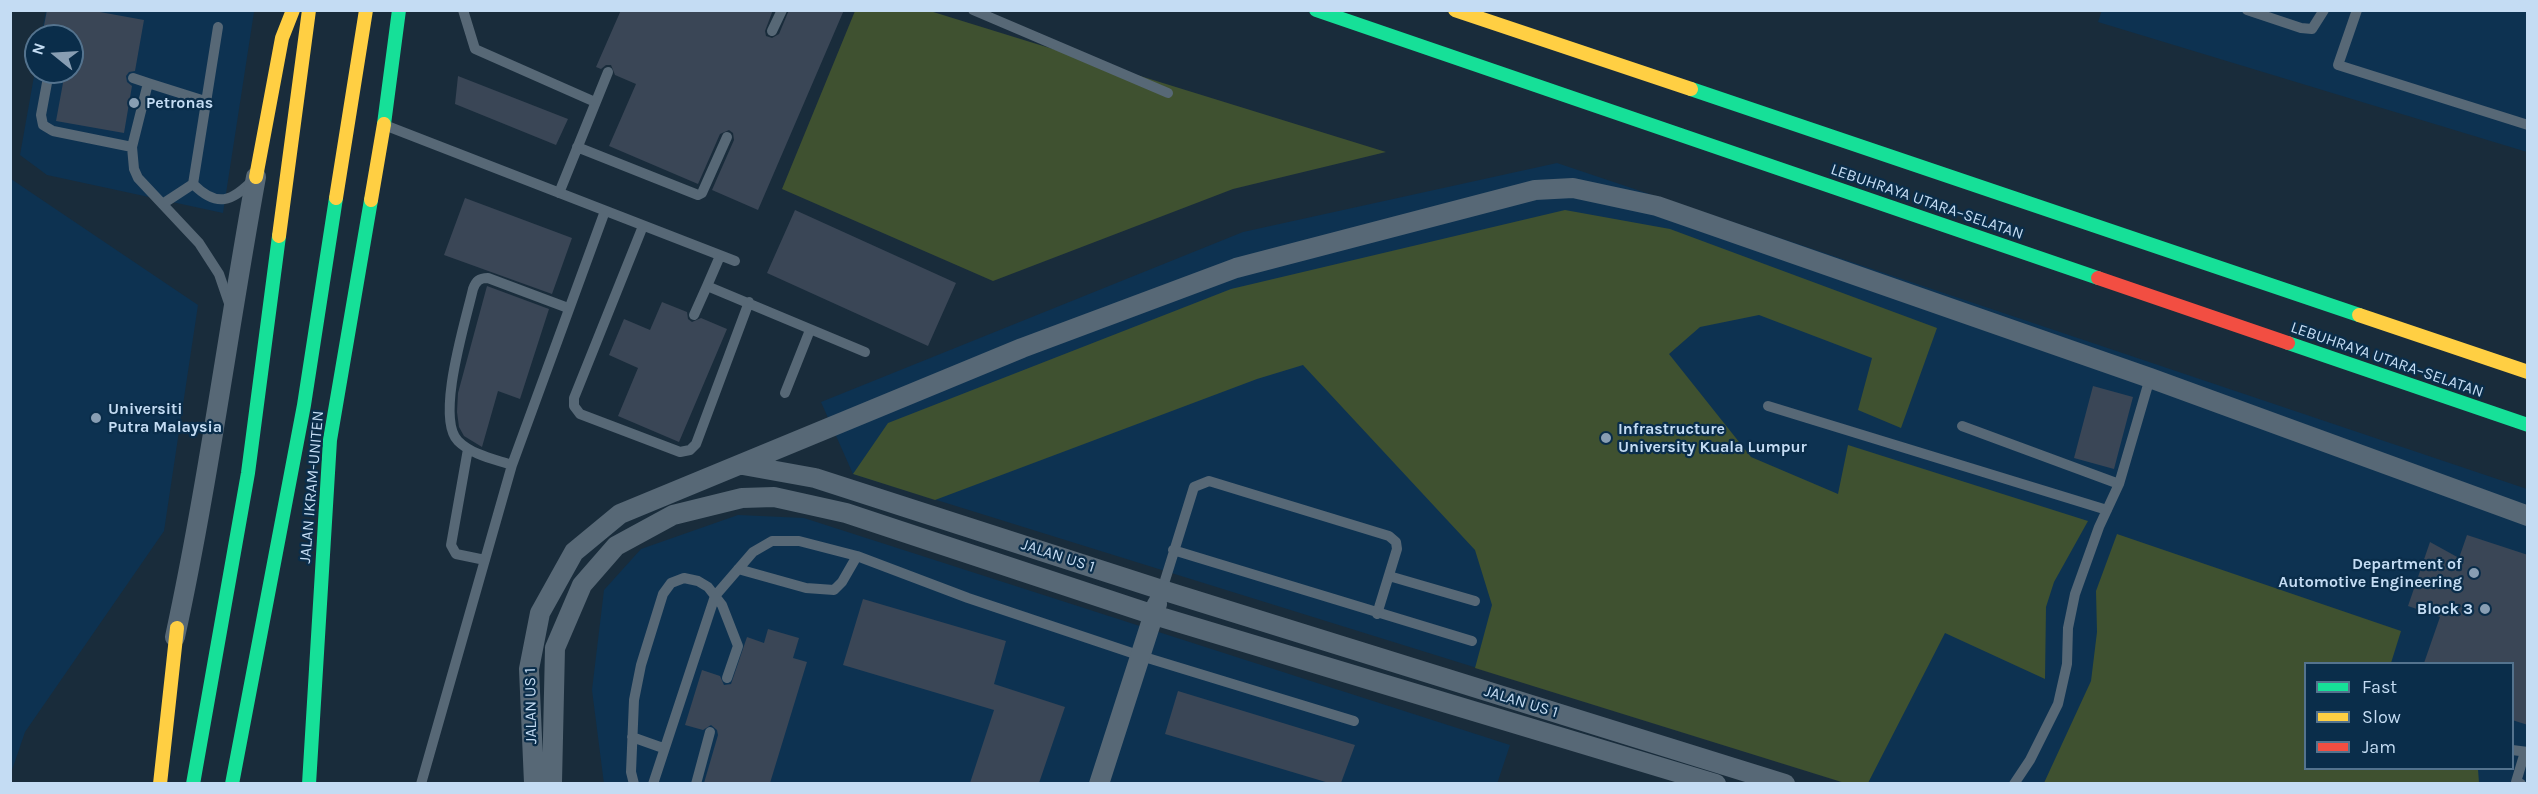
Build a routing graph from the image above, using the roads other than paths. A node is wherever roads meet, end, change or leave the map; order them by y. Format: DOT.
graph roads {
  1 [pos="294,10"];
  2 [pos="309,10"];
  3 [pos="366,10"];
  4 [pos="399,10"];
  5 [pos="463,10"];
  6 [pos="782,10"];
  7 [pos="973,10"];
  8 [pos="1316,10"];
  9 [pos="1455,10"];
  10 [pos="2247,10"];
  11 [pos="2324,10"];
  12 [pos="2357,10"];
  13 [pos="218,27"];
  14 [pos="772,32"];
  15 [pos="608,72"];
  16 [pos="133,78"];
  17 [pos="148,83"];
  18 [pos="47,84"];
  19 [pos="1168,93"];
  20 [pos="205,101"];
  21 [pos="595,102"];
  22 [pos="384,124"];
  23 [pos="2528,125"];
  24 [pos="727,137"];
  25 [pos="132,147"];
  26 [pos="578,147"];
  27 [pos="256,177"];
  28 [pos="193,184"];
  29 [pos="559,193"];
  30 [pos="164,203"];
  31 [pos="605,211"];
  32 [pos="643,226"];
  33 [pos="720,256"];
  34 [pos="735,261"];
  35 [pos="707,286"];
  36 [pos="749,302"];
  37 [pos="568,308"];
  38 [pos="232,310"];
  39 [pos="694,315"];
  40 [pos="810,330"];
  41 [pos="865,352"];
  42 [pos="2528,372"];
  43 [pos="2150,378"];
  44 [pos="785,393"];
  45 [pos="1768,406"];
  46 [pos="2528,425"];
  47 [pos="1962,426"];
  48 [pos="468,449"];
  49 [pos="512,465"];
  50 [pos="743,465"];
  51 [pos="2119,484"];
  52 [pos="2107,510"];
  53 [pos="2528,516"];
  54 [pos="1173,550"];
  55 [pos="857,556"];
  56 [pos="485,560"];
  57 [pos="738,569"];
  58 [pos="1389,576"];
  59 [pos="1162,590"];
  60 [pos="715,596"];
  61 [pos="1475,601"];
  62 [pos="1377,614"];
  63 [pos="1154,615"];
  64 [pos="177,628"];
  65 [pos="1472,641"];
  66 [pos="1141,656"];
  67 [pos="727,678"];
  68 [pos="1354,721"];
  69 [pos="710,732"];
  70 [pos="632,737"];
  71 [pos="663,748"];
  72 [pos="2526,752"];
  73 [pos="144,783"];
  74 [pos="160,783"];
  75 [pos="193,783"];
  76 [pos="232,783"];
  77 [pos="309,783"];
  78 [pos="421,783"];
  79 [pos="544,783"];
  80 [pos="634,783"];
  81 [pos="653,783"];
  82 [pos="696,783"];
  83 [pos="1099,783"];
  84 [pos="1716,783"];
  85 [pos="1785,783"];
  86 [pos="2014,783"];
  87 [pos="2521,783"];
  1 -- 27 [label="main road"];
  2 -- 75 [label="main road"];
  3 -- 76 [label="main road"];
  4 -- 22 [label="main road, JALAN IKRAM-UNITEN"];
  5 -- 21 [label="lane"];
  6 -- 14 [label="lane"];
  7 -- 19 [label="lane"];
  8 -- 46 [label="main road, LEBUHRAYA UTARA–SELATAN"];
  9 -- 42 [label="main road, LEBUHRAYA UTARA–SELATAN"];
  10 -- 11 [label="lane"];
  12 -- 23 [label="lane"];
  13 -- 20 [label="lane"];
  15 -- 21 [label="lane"];
  16 -- 17 [label="lane"];
  17 -- 20 [label="lane"];
  17 -- 25 [label="lane"];
  18 -- 25 [label="lane"];
  20 -- 28 [label="lane"];
  21 -- 26 [label="lane"];
  22 -- 29 [label="lane"];
  22 -- 77 [label="main road, JALAN IKRAM-UNITEN"];
  24 -- 26 [label="lane"];
  25 -- 30 [label="lane"];
  26 -- 29 [label="lane"];
  27 -- 28 [label="lane"];
  27 -- 38 [label="street"];
  28 -- 30 [label="lane"];
  29 -- 31 [label="lane"];
  30 -- 38 [label="lane"];
  31 -- 32 [label="lane"];
  31 -- 37 [label="lane"];
  32 -- 33 [label="lane"];
  32 -- 36 [label="lane"];
  33 -- 34 [label="lane"];
  33 -- 35 [label="lane"];
  35 -- 36 [label="lane"];
  35 -- 39 [label="lane"];
  36 -- 40 [label="lane"];
  37 -- 48 [label="lane"];
  37 -- 49 [label="lane"];
  38 -- 64 [label="street"];
  40 -- 41 [label="lane"];
  40 -- 44 [label="lane"];
  43 -- 50 [label="street"];
  43 -- 51 [label="lane"];
  43 -- 53 [label="street"];
  45 -- 52 [label="lane"];
  47 -- 51 [label="lane"];
  48 -- 49 [label="lane"];
  48 -- 56 [label="lane"];
  49 -- 56 [label="lane"];
  50 -- 59 [label="street, JALAN US 1"];
  50 -- 79 [label="street, JALAN US 1"];
  51 -- 52 [label="lane"];
  52 -- 86 [label="lane"];
  54 -- 58 [label="lane"];
  54 -- 59 [label="lane"];
  54 -- 62 [label="lane"];
  55 -- 57 [label="lane"];
  55 -- 57 [label="lane"];
  55 -- 66 [label="lane"];
  56 -- 78 [label="lane"];
  57 -- 60 [label="lane"];
  58 -- 61 [label="lane"];
  58 -- 62 [label="lane"];
  59 -- 63 [label="street"];
  59 -- 85 [label="street, JALAN US 1"];
  60 -- 67 [label="lane"];
  60 -- 70 [label="lane"];
  60 -- 71 [label="lane"];
  62 -- 65 [label="lane"];
  63 -- 66 [label="street"];
  63 -- 79 [label="street, JALAN US 1"];
  63 -- 84 [label="street, JALAN US 1"];
  64 -- 73 [label="street"];
  64 -- 74 [label="main road"];
  66 -- 68 [label="lane"];
  66 -- 83 [label="street"];
  69 -- 82 [label="lane"];
  70 -- 71 [label="lane"];
  70 -- 80 [label="lane"];
  71 -- 81 [label="lane"];
  72 -- 87 [label="lane"];
}
